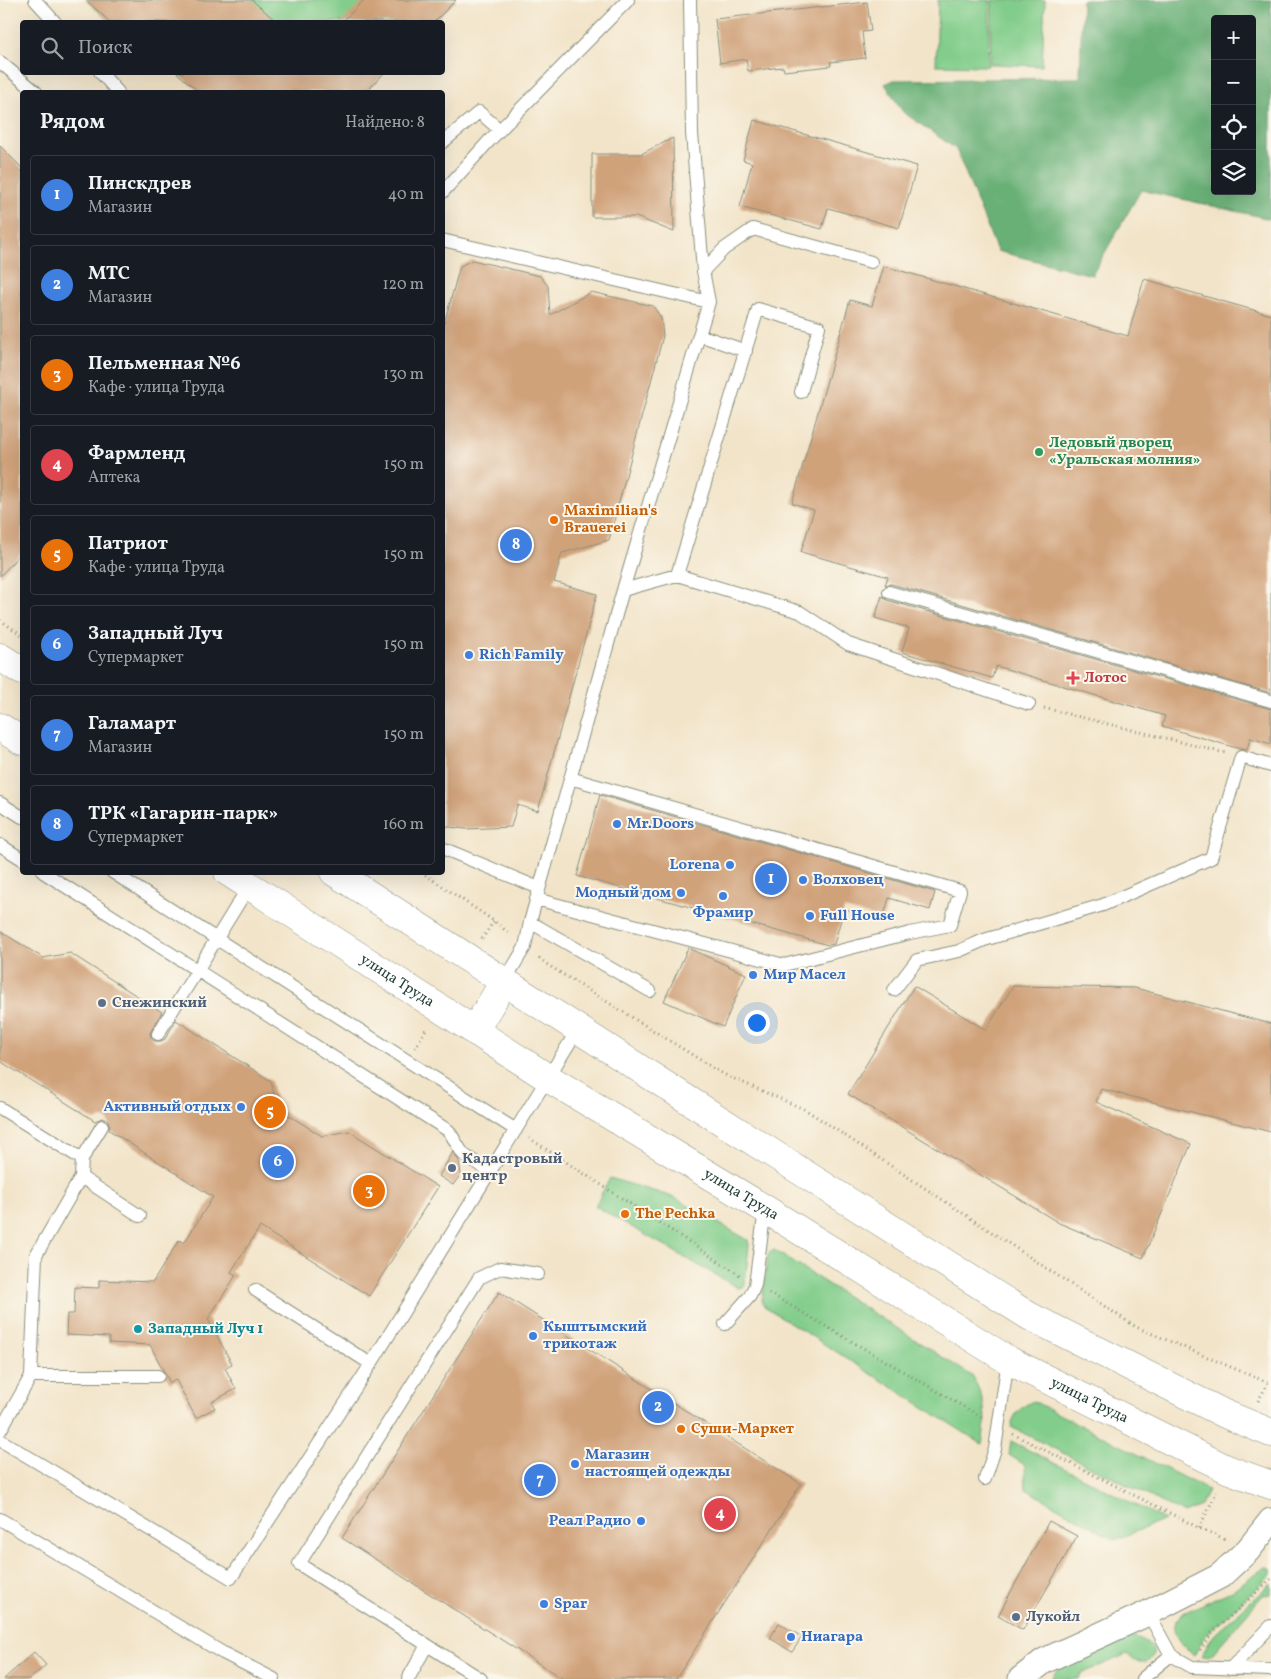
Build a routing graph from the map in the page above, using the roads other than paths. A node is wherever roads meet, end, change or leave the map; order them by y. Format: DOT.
graph roads {
  1 [pos="35,0"];
  2 [pos="628,0"];
  3 [pos="690,0"];
  4 [pos="53,20"];
  5 [pos="0,62"];
  6 [pos="103,75"];
  7 [pos="34,90"];
  8 [pos="116,90"];
  9 [pos="500,130"];
  10 [pos="445,140"];
  11 [pos="445,190"];
  12 [pos="445,241"];
  13 [pos="872,262"];
  14 [pos="703,270"];
  15 [pos="709,302"];
  16 [pos="699,335"];
  17 [pos="746,351"];
  18 [pos="801,392"];
  19 [pos="677,575"];
  20 [pos="623,590"];
  21 [pos="889,592"];
  22 [pos="0,657"];
  23 [pos="20,670"];
  24 [pos="1271,701"];
  25 [pos="1029,704"];
  26 [pos="0,727"];
  27 [pos="20,740"];
  28 [pos="1271,766"];
  29 [pos="570,778"];
  30 [pos="0,803"];
  31 [pos="20,816"];
  32 [pos="0,845"];
  33 [pos="445,849"];
  34 [pos="20,858"];
  35 [pos="48,875"];
  36 [pos="117,875"];
  37 [pos="339,875"];
  38 [pos="239,879"];
  39 [pos="537,894"];
  40 [pos="530,922"];
  41 [pos="217,939"];
  42 [pos="198,971"];
  43 [pos="504,982"];
  44 [pos="894,990"];
  45 [pos="650,991"];
  46 [pos="578,1029"];
  47 [pos="474,1031"];
  48 [pos="158,1034"];
  49 [pos="548,1078"];
  50 [pos="0,1108"];
  51 [pos="102,1126"];
  52 [pos="516,1130"];
  53 [pos="82,1159"];
  54 [pos="490,1172"];
  55 [pos="81,1177"];
  56 [pos="765,1209"];
  57 [pos="140,1216"];
  58 [pos="538,1274"];
  59 [pos="255,1290"];
  60 [pos="726,1324"];
  61 [pos="1008,1360"];
  62 [pos="371,1364"];
  63 [pos="31,1376"];
  64 [pos="158,1376"];
  65 [pos="0,1431"];
  66 [pos="1271,1433"];
  67 [pos="0,1440"];
  68 [pos="985,1479"];
  69 [pos="1271,1486"];
  70 [pos="0,1518"];
  71 [pos="1271,1521"];
  72 [pos="1148,1613"];
  73 [pos="1271,1626"];
  74 [pos="427,1645"];
  75 [pos="1171,1655"];
  76 [pos="1230,1669"];
  77 [pos="1271,1670"];
  78 [pos="1023,1678"];
  79 [pos="274,1679"];
  80 [pos="408,1679"];
  81 [pos="482,1679"];
  82 [pos="1142,1679"];
  1 -- 4 [label="lane"];
  2 -- 9 [label="lane"];
  3 -- 14 [label="lane"];
  5 -- 7 [label="lane"];
  6 -- 8 [label="lane"];
  9 -- 10 [label="lane"];
  9 -- 11 [label="lane"];
  12 -- 15 [label="lane"];
  13 -- 14 [label="lane"];
  14 -- 15 [label="lane"];
  15 -- 16 [label="lane"];
  16 -- 17 [label="lane"];
  16 -- 20 [label="lane"];
  17 -- 18 [label="lane"];
  17 -- 19 [label="lane"];
  19 -- 20 [label="lane"];
  19 -- 25 [label="lane"];
  20 -- 29 [label="lane"];
  21 -- 24 [label="lane"];
  22 -- 23 [label="main road"];
  26 -- 27 [label="main road"];
  28 -- 44 [label="lane"];
  29 -- 39 [label="lane"];
  29 -- 39 [label="lane"];
  30 -- 31 [label="lane"];
  32 -- 34 [label="lane"];
  33 -- 39 [label="lane"];
  35 -- 42 [label="lane"];
  36 -- 41 [label="lane"];
  37 -- 43 [label="main road"];
  38 -- 41 [label="lane"];
  38 -- 47 [label="main road, улица Труда"];
  39 -- 40 [label="lane"];
  40 -- 43 [label="lane"];
  40 -- 45 [label="lane"];
  41 -- 42 [label="lane"];
  41 -- 52 [label="lane"];
  42 -- 48 [label="lane"];
  42 -- 54 [label="lane"];
  43 -- 46 [label="main road"];
  43 -- 47 [label="main road"];
  46 -- 49 [label="lane"];
  46 -- 66 [label="main road"];
  47 -- 49 [label="main road, улица Труда"];
  49 -- 52 [label="lane"];
  49 -- 56 [label="main road, улица Труда"];
  50 -- 53 [label="lane"];
  51 -- 53 [label="lane"];
  52 -- 54 [label="lane"];
  53 -- 55 [label="lane"];
  54 -- 62 [label="lane"];
  55 -- 57 [label="lane"];
  55 -- 63 [label="lane"];
  56 -- 60 [label="lane"];
  56 -- 61 [label="main road, улица Труда"];
  58 -- 74 [label="lane"];
  59 -- 62 [label="lane"];
  61 -- 68 [label="lane"];
  61 -- 69 [label="main road, улица Труда"];
  62 -- 67 [label="lane"];
  63 -- 64 [label="lane"];
  63 -- 65 [label="lane"];
  70 -- 79 [label="lane"];
  71 -- 72 [label="street"];
  72 -- 75 [label="lane"];
  72 -- 78 [label="street"];
  73 -- 76 [label="lane"];
  74 -- 80 [label="lane"];
  74 -- 81 [label="lane"];
  75 -- 76 [label="lane"];
  75 -- 82 [label="lane"];
  76 -- 77 [label="lane"];
}
